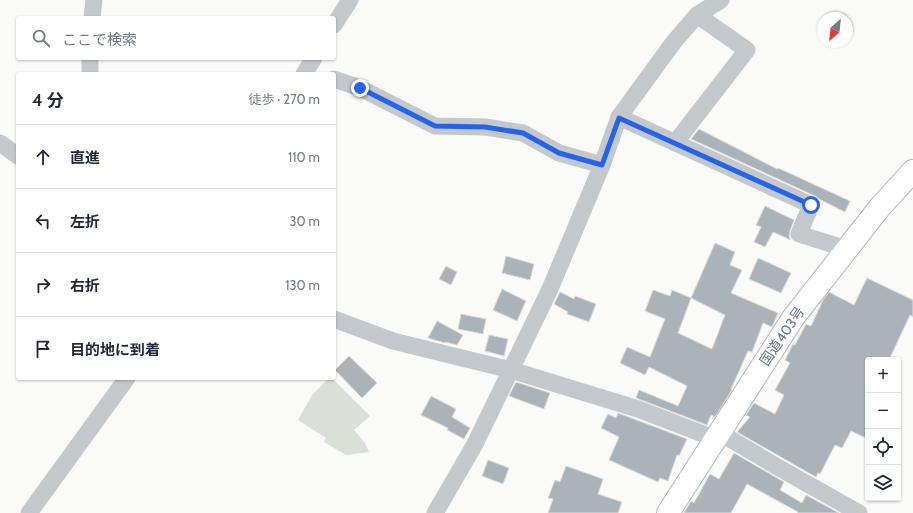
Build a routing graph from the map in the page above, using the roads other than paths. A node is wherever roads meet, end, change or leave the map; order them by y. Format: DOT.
graph roads {
  1 [pos="94,0"];
  2 [pos="350,0"];
  3 [pos="721,0"];
  4 [pos="697,14"];
  5 [pos="92,16"];
  6 [pos="336,22"];
  7 [pos="90,60"];
  8 [pos="90,72"];
  9 [pos="336,80"];
  10 [pos="619,118"];
  11 [pos="675,143"];
  12 [pos="0,144"];
  13 [pos="16,155"];
  14 [pos="602,165"];
  15 [pos="913,171"];
  16 [pos="847,249"];
  17 [pos="336,320"];
  18 [pos="511,370"];
  19 [pos="127,380"];
  20 [pos="718,436"];
  21 [pos="29,513"];
  22 [pos="435,513"];
  23 [pos="668,513"];
  24 [pos="859,513"];
  1 -- 5 [label="street"];
  2 -- 6 [label="street"];
  3 -- 4 [label="street"];
  4 -- 10 [label="street"];
  4 -- 11 [label="street"];
  7 -- 8 [label="street"];
  9 -- 14 [label="street"];
  10 -- 11 [label="street"];
  10 -- 14 [label="street"];
  11 -- 16 [label="street"];
  12 -- 13 [label="street"];
  14 -- 18 [label="street"];
  15 -- 16 [label="highway, 国道403号"];
  16 -- 20 [label="highway, 国道403号"];
  17 -- 18 [label="street"];
  18 -- 20 [label="street"];
  18 -- 22 [label="street"];
  19 -- 21 [label="street"];
  20 -- 23 [label="highway, 国道403号"];
  20 -- 24 [label="street"];
}
